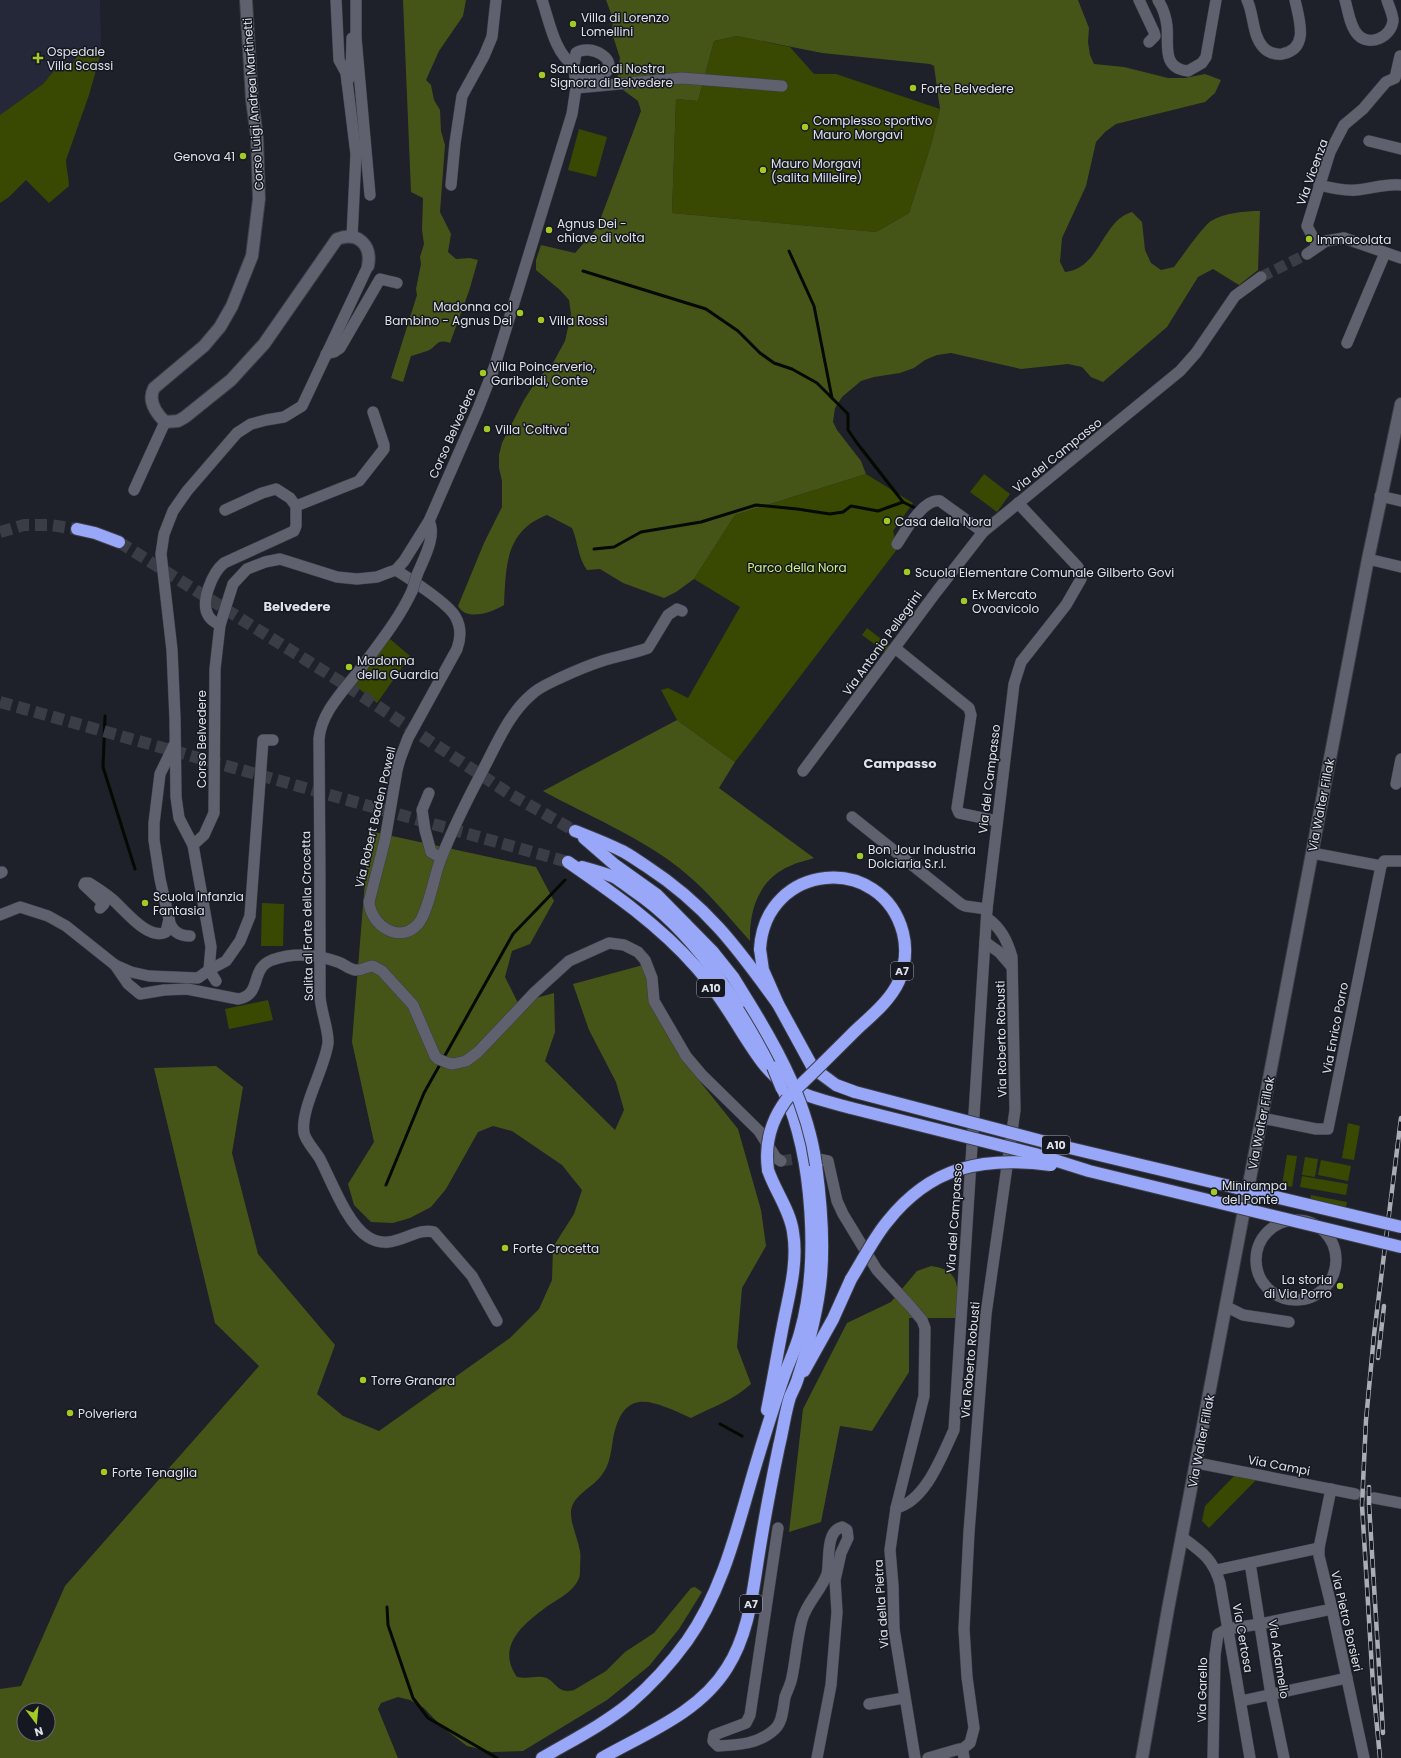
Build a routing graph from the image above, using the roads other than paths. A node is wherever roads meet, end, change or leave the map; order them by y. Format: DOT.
graph roads {
  1 [pos="246,0"];
  2 [pos="336,0"];
  3 [pos="356,0"];
  4 [pos="496,0"];
  5 [pos="542,0"];
  6 [pos="1139,0"];
  7 [pos="1158,0"];
  8 [pos="1247,0"];
  9 [pos="1295,0"];
  10 [pos="1344,0"];
  11 [pos="1387,0"];
  12 [pos="1215,4"];
  13 [pos="356,38"];
  14 [pos="1149,42"];
  15 [pos="1400,56"];
  16 [pos="571,63"];
  17 [pos="347,82"];
  18 [pos="782,86"];
  19 [pos="576,88"];
  20 [pos="1369,141"];
  21 [pos="1401,149"];
  22 [pos="451,185"];
  23 [pos="1319,185"];
  24 [pos="1401,185"];
  25 [pos="370,195"];
  26 [pos="352,237"];
  27 [pos="1318,245"];
  28 [pos="1385,253"];
  29 [pos="1307,254"];
  30 [pos="1401,258"];
  31 [pos="368,266"];
  32 [pos="1261,278"];
  33 [pos="397,283"];
  34 [pos="1348,343"];
  35 [pos="326,354"];
  36 [pos="1401,404"];
  37 [pos="373,412"];
  38 [pos="165,422"];
  39 [pos="134,490"];
  40 [pos="1380,496"];
  41 [pos="1401,501"];
  42 [pos="1018,503"];
  43 [pos="296,506"];
  44 [pos="224,510"];
  45 [pos="429,521"];
  46 [pos="77,529"];
  47 [pos="983,532"];
  48 [pos="119,542"];
  49 [pos="897,544"];
  50 [pos="1368,559"];
  51 [pos="1401,567"];
  52 [pos="396,570"];
  53 [pos="682,611"];
  54 [pos="220,626"];
  55 [pos="895,648"];
  56 [pos="273,740"];
  57 [pos="176,743"];
  58 [pos="1401,759"];
  59 [pos="803,771"];
  60 [pos="1396,784"];
  61 [pos="429,793"];
  62 [pos="852,817"];
  63 [pos="996,821"];
  64 [pos="193,845"];
  65 [pos="1312,853"];
  66 [pos="441,858"];
  67 [pos="1401,861"];
  68 [pos="568,862"];
  69 [pos="1381,866"];
  70 [pos="100,908"];
  71 [pos="987,913"];
  72 [pos="0,915"];
  73 [pos="169,919"];
  74 [pos="190,936"];
  75 [pos="985,942"];
  76 [pos="320,956"];
  77 [pos="115,965"];
  78 [pos="1012,967"];
  79 [pos="209,970"];
  80 [pos="216,981"];
  81 [pos="778,1004"];
  82 [pos="1262,1118"];
  83 [pos="780,1161"];
  84 [pos="813,1161"];
  85 [pos="1089,1171"];
  86 [pos="1401,1227"];
  87 [pos="1401,1247"];
  88 [pos="1319,1293"];
  89 [pos="1227,1307"];
  90 [pos="497,1321"];
  91 [pos="1289,1322"];
  92 [pos="796,1384"];
  93 [pos="757,1462"];
  94 [pos="1197,1462"];
  95 [pos="1331,1489"];
  96 [pos="1355,1494"];
  97 [pos="1374,1498"];
  98 [pos="1401,1503"];
  99 [pos="896,1508"];
  100 [pos="778,1528"];
  101 [pos="1183,1538"];
  102 [pos="1318,1548"];
  103 [pos="1250,1563"];
  104 [pos="1216,1570"];
  105 [pos="802,1603"];
  106 [pos="1332,1609"];
  107 [pos="1260,1624"];
  108 [pos="1227,1629"];
  109 [pos="1347,1678"];
  110 [pos="1271,1695"];
  111 [pos="785,1697"];
  112 [pos="904,1698"];
  113 [pos="1241,1701"];
  114 [pos="869,1704"];
  115 [pos="963,1754"];
  116 [pos="542,1758"];
  117 [pos="602,1758"];
  118 [pos="817,1758"];
  119 [pos="915,1758"];
  120 [pos="928,1758"];
  121 [pos="1142,1758"];
  122 [pos="1213,1758"];
  123 [pos="1250,1758"];
  124 [pos="1284,1758"];
  125 [pos="1364,1758"];
  1 -- 38 [label="main road, Corso Luigi Andrea Martinetti"];
  2 -- 17 [label="street"];
  3 -- 13 [label="street"];
  4 -- 22 [label="street"];
  5 -- 16 [label="street"];
  6 -- 14 [label="street"];
  7 -- 12 [label="street"];
  8 -- 9 [label="street"];
  10 -- 11 [label="street"];
  13 -- 17 [label="street"];
  13 -- 25 [label="street"];
  15 -- 23 [label="street, Via Vicenza"];
  16 -- 19 [label="street, Corso Belvedere"];
  16 -- 19 [label="street"];
  17 -- 26 [label="street"];
  18 -- 19 [label="street"];
  19 -- 45 [label="street, Corso Belvedere"];
  20 -- 21 [label="street"];
  23 -- 24 [label="street"];
  23 -- 27 [label="street, Via Vicenza"];
  26 -- 31 [label="main road"];
  26 -- 38 [label="main road"];
  27 -- 28 [label="street"];
  27 -- 29 [label="street"];
  28 -- 30 [label="street"];
  28 -- 34 [label="street"];
  31 -- 35 [label="street"];
  32 -- 42 [label="street, Via del Campasso"];
  33 -- 35 [label="street"];
  35 -- 57 [label="street"];
  36 -- 40 [label="main road, Via Walter Fillak"];
  37 -- 43 [label="street"];
  38 -- 39 [label="street"];
  40 -- 41 [label="street"];
  40 -- 50 [label="main road, Via Walter Fillak"];
  42 -- 47 [label="street, Via Antonio Pellegrini"];
  42 -- 63 [label="street, Via del Campasso"];
  43 -- 44 [label="street"];
  43 -- 54 [label="street"];
  45 -- 52 [label="street, Corso Belvedere"];
  45 -- 76 [label="street, Salita al Forte della Crocetta, bridge"];
  46 -- 48 [label="highway"];
  47 -- 49 [label="street"];
  47 -- 55 [label="street, Via Antonio Pellegrini"];
  50 -- 51 [label="street"];
  50 -- 65 [label="main road, Via Walter Fillak"];
  52 -- 54 [label="street, Corso Belvedere"];
  52 -- 66 [label="street, Via Robert Baden Powell"];
  53 -- 66 [label="street, Via Robert Baden Powell"];
  54 -- 64 [label="street, Corso Belvedere"];
  55 -- 59 [label="street, Via Antonio Pellegrini"];
  55 -- 63 [label="street"];
  56 -- 79 [label="street"];
  57 -- 64 [label="street"];
  57 -- 73 [label="street"];
  58 -- 60 [label="street"];
  61 -- 66 [label="street"];
  62 -- 71 [label="street"];
  63 -- 71 [label="street, Via del Campasso"];
  64 -- 79 [label="street"];
  65 -- 69 [label="street"];
  65 -- 82 [label="main road, Via Walter Fillak"];
  67 -- 69 [label="street"];
  68 -- 85 [label="highway, A10, bridge"];
  68 -- 93 [label="highway, A7, bridge"];
  69 -- 82 [label="street, Via Enrico Porro"];
  70 -- 73 [label="street"];
  71 -- 75 [label="street, Via del Campasso"];
  71 -- 78 [label="street, Via Roberto Robusti"];
  72 -- 77 [label="street"];
  73 -- 74 [label="street"];
  75 -- 78 [label="street, Via Roberto Robusti"];
  75 -- 99 [label="street, Via del Campasso"];
  76 -- 77 [label="street"];
  76 -- 83 [label="street"];
  76 -- 90 [label="street, Salita al Forte della Crocetta"];
  77 -- 79 [label="street"];
  78 -- 115 [label="street, Via Roberto Robusti"];
  79 -- 80 [label="street"];
  81 -- 84 [label="highway, A7, bridge"];
  81 -- 86 [label="highway, A10, bridge"];
  81 -- 93 [label="highway, A7, bridge"];
  82 -- 89 [label="main road, Via Walter Fillak"];
  84 -- 92 [label="highway, A7"];
  84 -- 99 [label="street, Via della Pietra"];
  85 -- 87 [label="highway, A10, bridge"];
  85 -- 92 [label="highway, A10, bridge"];
  88 -- 88 [label="street"];
  89 -- 91 [label="street"];
  89 -- 94 [label="main road, Via Walter Fillak"];
  92 -- 117 [label="highway, A7"];
  93 -- 116 [label="highway, A7"];
  94 -- 95 [label="street, Via Campi"];
  94 -- 101 [label="main road, Via Walter Fillak"];
  95 -- 96 [label="street, Via Campi"];
  95 -- 102 [label="street, Via Pietro Borsieri"];
  97 -- 98 [label="street"];
  99 -- 112 [label="street, Via della Pietra"];
  100 -- 111 [label="street"];
  101 -- 104 [label="street, Via Certosa"];
  101 -- 121 [label="main road, Via Walter Fillak"];
  102 -- 103 [label="street"];
  102 -- 106 [label="street, Via Pietro Borsieri"];
  103 -- 104 [label="street"];
  103 -- 107 [label="street, Via Adamello"];
  104 -- 108 [label="street, Via Certosa"];
  105 -- 111 [label="street"];
  106 -- 107 [label="street"];
  106 -- 109 [label="street, Via Pietro Borsieri"];
  107 -- 108 [label="street"];
  107 -- 110 [label="street, Via Adamello"];
  108 -- 113 [label="street, Via Certosa"];
  108 -- 122 [label="street, Via Garello"];
  109 -- 110 [label="street"];
  109 -- 125 [label="street, Via Pietro Borsieri"];
  110 -- 113 [label="street"];
  110 -- 124 [label="street, Via Adamello"];
  111 -- 118 [label="street"];
  112 -- 114 [label="street"];
  112 -- 119 [label="street, Via della Pietra"];
  113 -- 123 [label="street, Via Certosa"];
  115 -- 120 [label="street"];
}
